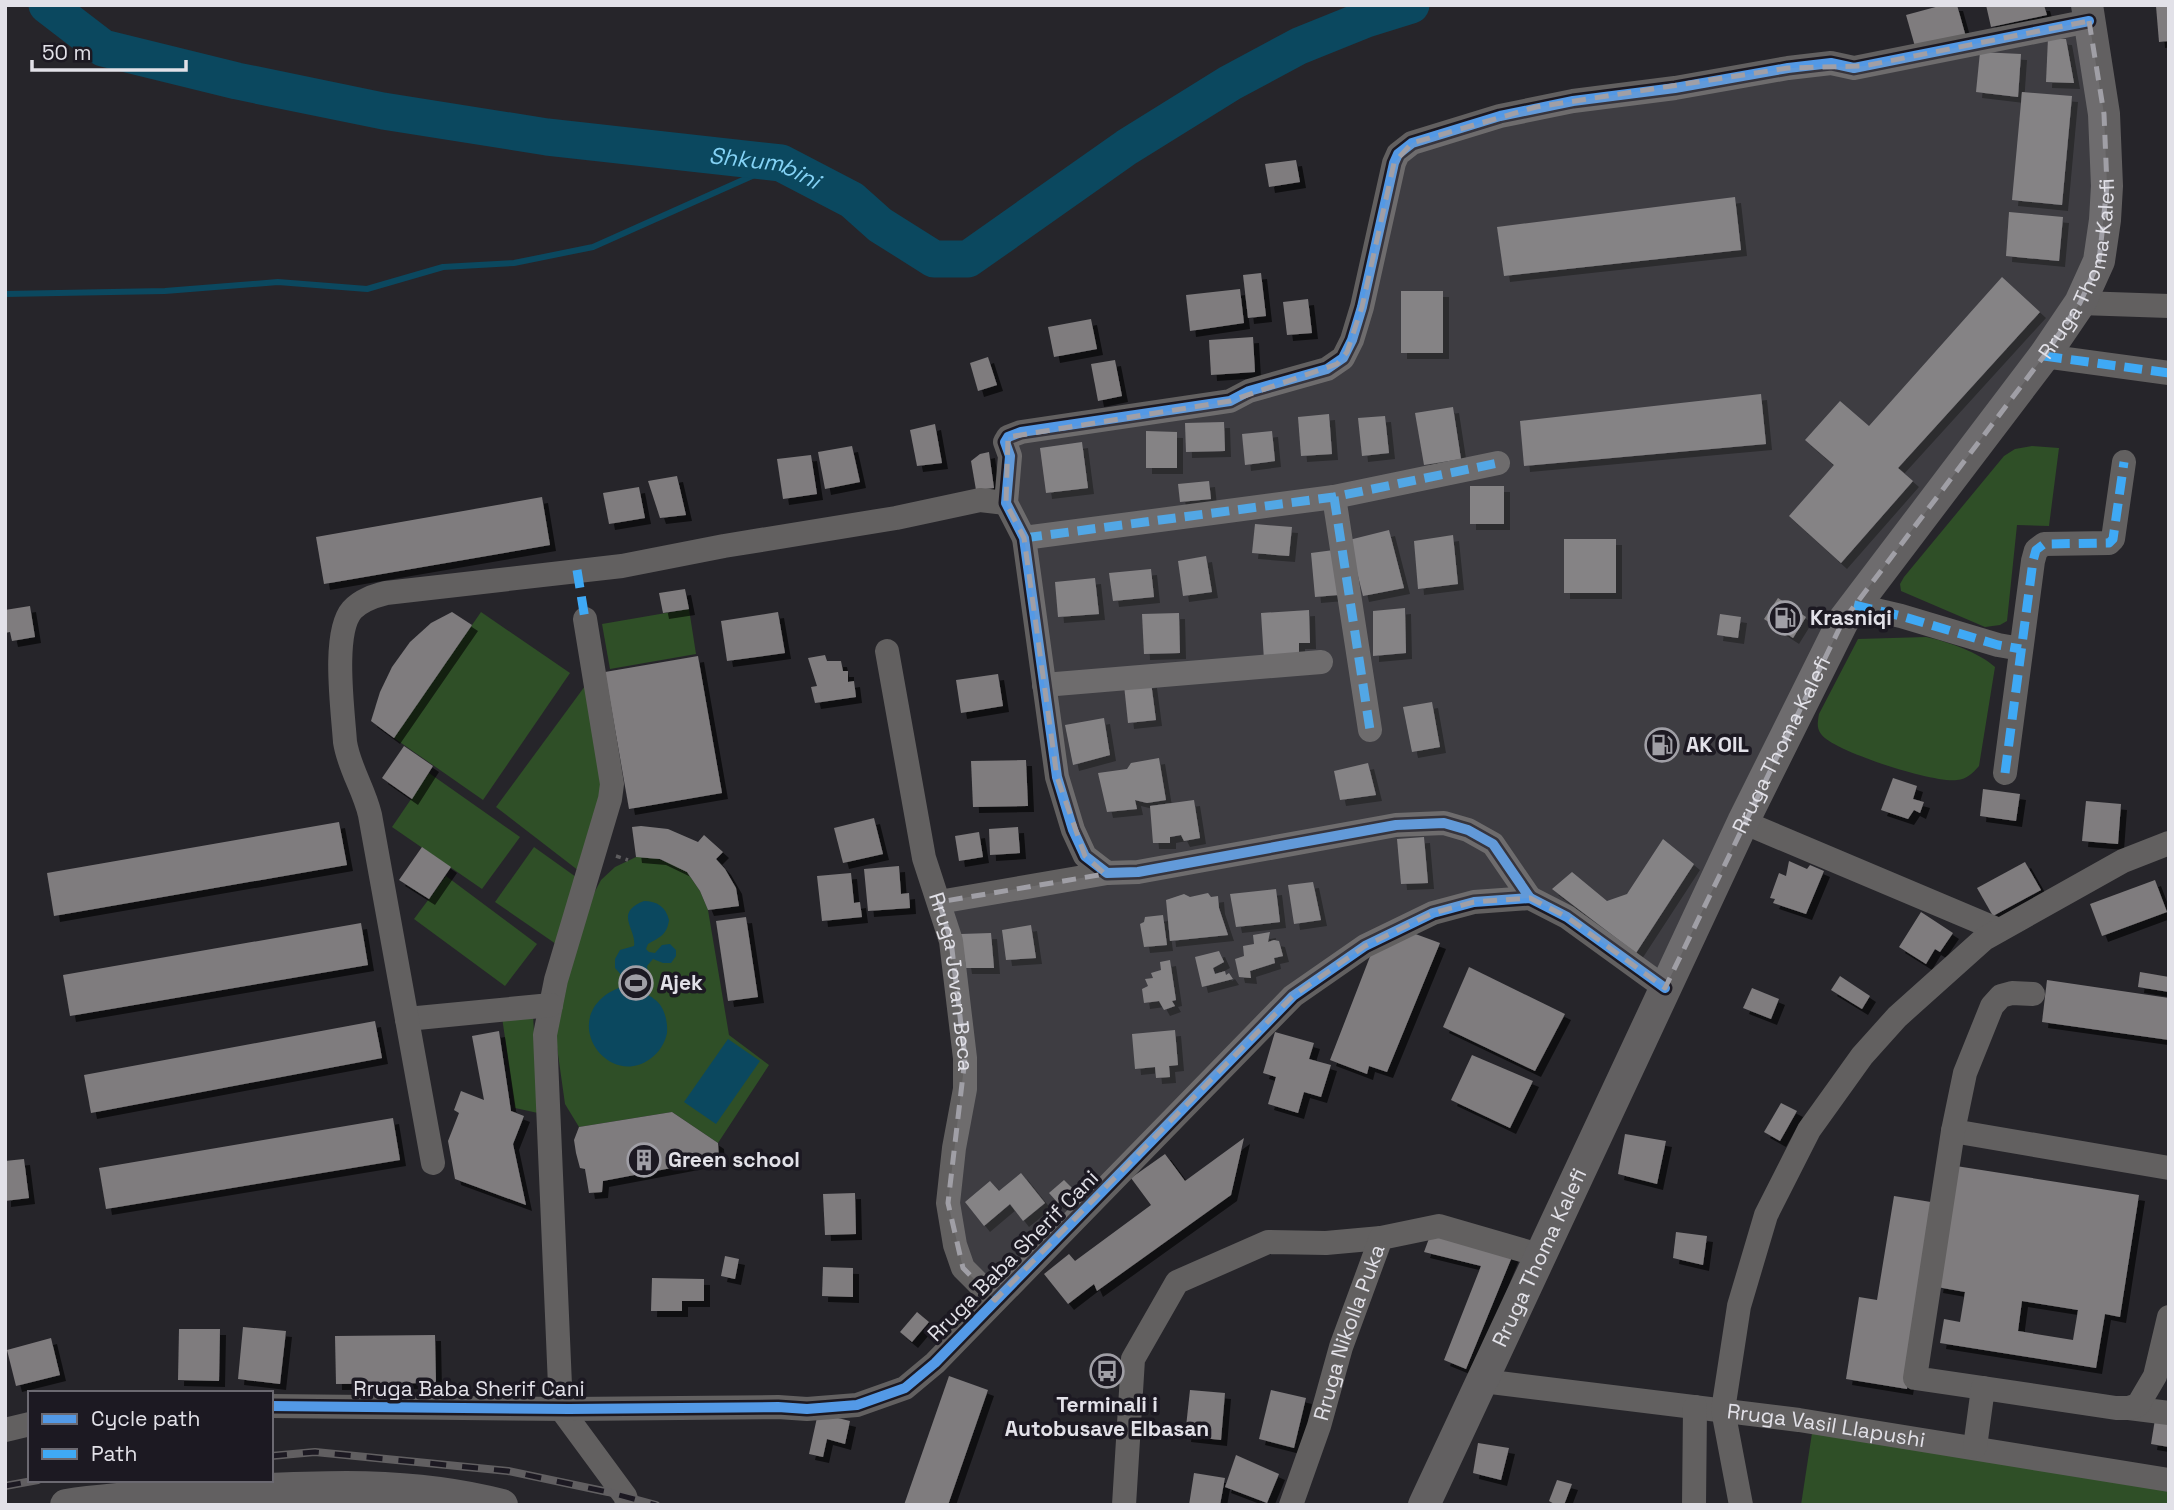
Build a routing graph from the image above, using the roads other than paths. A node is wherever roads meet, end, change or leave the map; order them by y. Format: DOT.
graph roads {
  1 [pos="2088,13"];
  2 [pos="2080,303"];
  3 [pos="2169,306"];
  4 [pos="2043,356"];
  5 [pos="2169,373"];
  6 [pos="2124,462"];
  7 [pos="1498,463"];
  8 [pos="1334,497"];
  9 [pos="1006,503"];
  10 [pos="1024,538"];
  11 [pos="1854,605"];
  12 [pos="585,619"];
  13 [pos="2021,649"];
  14 [pos="887,651"];
  15 [pos="1321,662"];
  16 [pos="1044,685"];
  17 [pos="1370,730"];
  18 [pos="2005,773"];
  19 [pos="1743,822"];
  20 [pos="2169,842"];
  21 [pos="1107,873"];
  22 [pos="1530,898"];
  23 [pos="939,902"];
  24 [pos="1999,930"];
  25 [pos="1665,988"];
  26 [pos="2033,994"];
  27 [pos="551,1005"];
  28 [pos="407,1019"];
  29 [pos="1953,1131"];
  30 [pos="433,1163"];
  31 [pos="2169,1168"];
  32 [pos="1381,1238"];
  33 [pos="1542,1256"];
  34 [pos="995,1300"];
  35 [pos="2169,1317"];
  36 [pos="1483,1381"];
  37 [pos="1983,1388"];
  38 [pos="273,1406"];
  39 [pos="1695,1407"];
  40 [pos="2129,1408"];
  41 [pos="561,1409"];
  42 [pos="1723,1410"];
  43 [pos="2169,1413"];
  44 [pos="28,1424"];
  45 [pos="5,1430"];
  46 [pos="1975,1447"];
  47 [pos="2169,1480"];
  48 [pos="124,1501"];
  49 [pos="66,1505"];
  50 [pos="502,1505"];
  51 [pos="628,1505"];
  52 [pos="1124,1505"];
  53 [pos="1291,1505"];
  54 [pos="1424,1505"];
  55 [pos="1694,1505"];
  56 [pos="1741,1505"];
  1 -- 2 [label="main road, Rruga Thoma Kalefi"];
  1 -- 9 [label="street"];
  2 -- 3 [label="street"];
  2 -- 4 [label="main road, Rruga Thoma Kalefi"];
  4 -- 5 [label="street"];
  4 -- 11 [label="main road, Rruga Thoma Kalefi"];
  6 -- 13 [label="street"];
  7 -- 8 [label="street"];
  8 -- 10 [label="street"];
  8 -- 17 [label="street"];
  9 -- 10 [label="street"];
  9 -- 28 [label="street"];
  10 -- 16 [label="street"];
  11 -- 13 [label="street"];
  11 -- 19 [label="main road, Rruga Thoma Kalefi"];
  12 -- 27 [label="street"];
  13 -- 18 [label="street"];
  14 -- 23 [label="street, Rruga Jovan Beca"];
  15 -- 16 [label="street"];
  16 -- 21 [label="street"];
  19 -- 24 [label="street"];
  19 -- 25 [label="main road, Rruga Thoma Kalefi"];
  20 -- 24 [label="street"];
  21 -- 22 [label="street"];
  21 -- 23 [label="street"];
  22 -- 25 [label="street"];
  22 -- 34 [label="street, Rruga Baba Sherif Cani"];
  23 -- 34 [label="street, Rruga Jovan Beca"];
  24 -- 42 [label="street"];
  25 -- 33 [label="main road, Rruga Thoma Kalefi"];
  26 -- 29 [label="street"];
  27 -- 28 [label="street"];
  27 -- 41 [label="street"];
  28 -- 30 [label="street"];
  29 -- 31 [label="street"];
  29 -- 37 [label="street"];
  32 -- 33 [label="street, Rruga Nikolla Puka"];
  32 -- 52 [label="street"];
  32 -- 53 [label="street, Rruga Nikolla Puka"];
  33 -- 36 [label="main road, Rruga Thoma Kalefi"];
  34 -- 41 [label="street, Rruga Baba Sherif Cani"];
  35 -- 40 [label="street"];
  36 -- 39 [label="street, Rruga Vasil Llapushi"];
  36 -- 54 [label="main road, Rruga Thoma Kalefi"];
  37 -- 40 [label="street"];
  37 -- 46 [label="street"];
  38 -- 41 [label="street, Rruga Baba Sherif Cani"];
  39 -- 42 [label="street, Rruga Vasil Llapushi"];
  39 -- 55 [label="street"];
  40 -- 43 [label="street"];
  41 -- 51 [label="street"];
  42 -- 46 [label="street, Rruga Vasil Llapushi"];
  42 -- 56 [label="street"];
  44 -- 45 [label="street"];
  46 -- 47 [label="street, Rruga Vasil Llapushi"];
  48 -- 49 [label="main road"];
  48 -- 50 [label="main road"];
}
